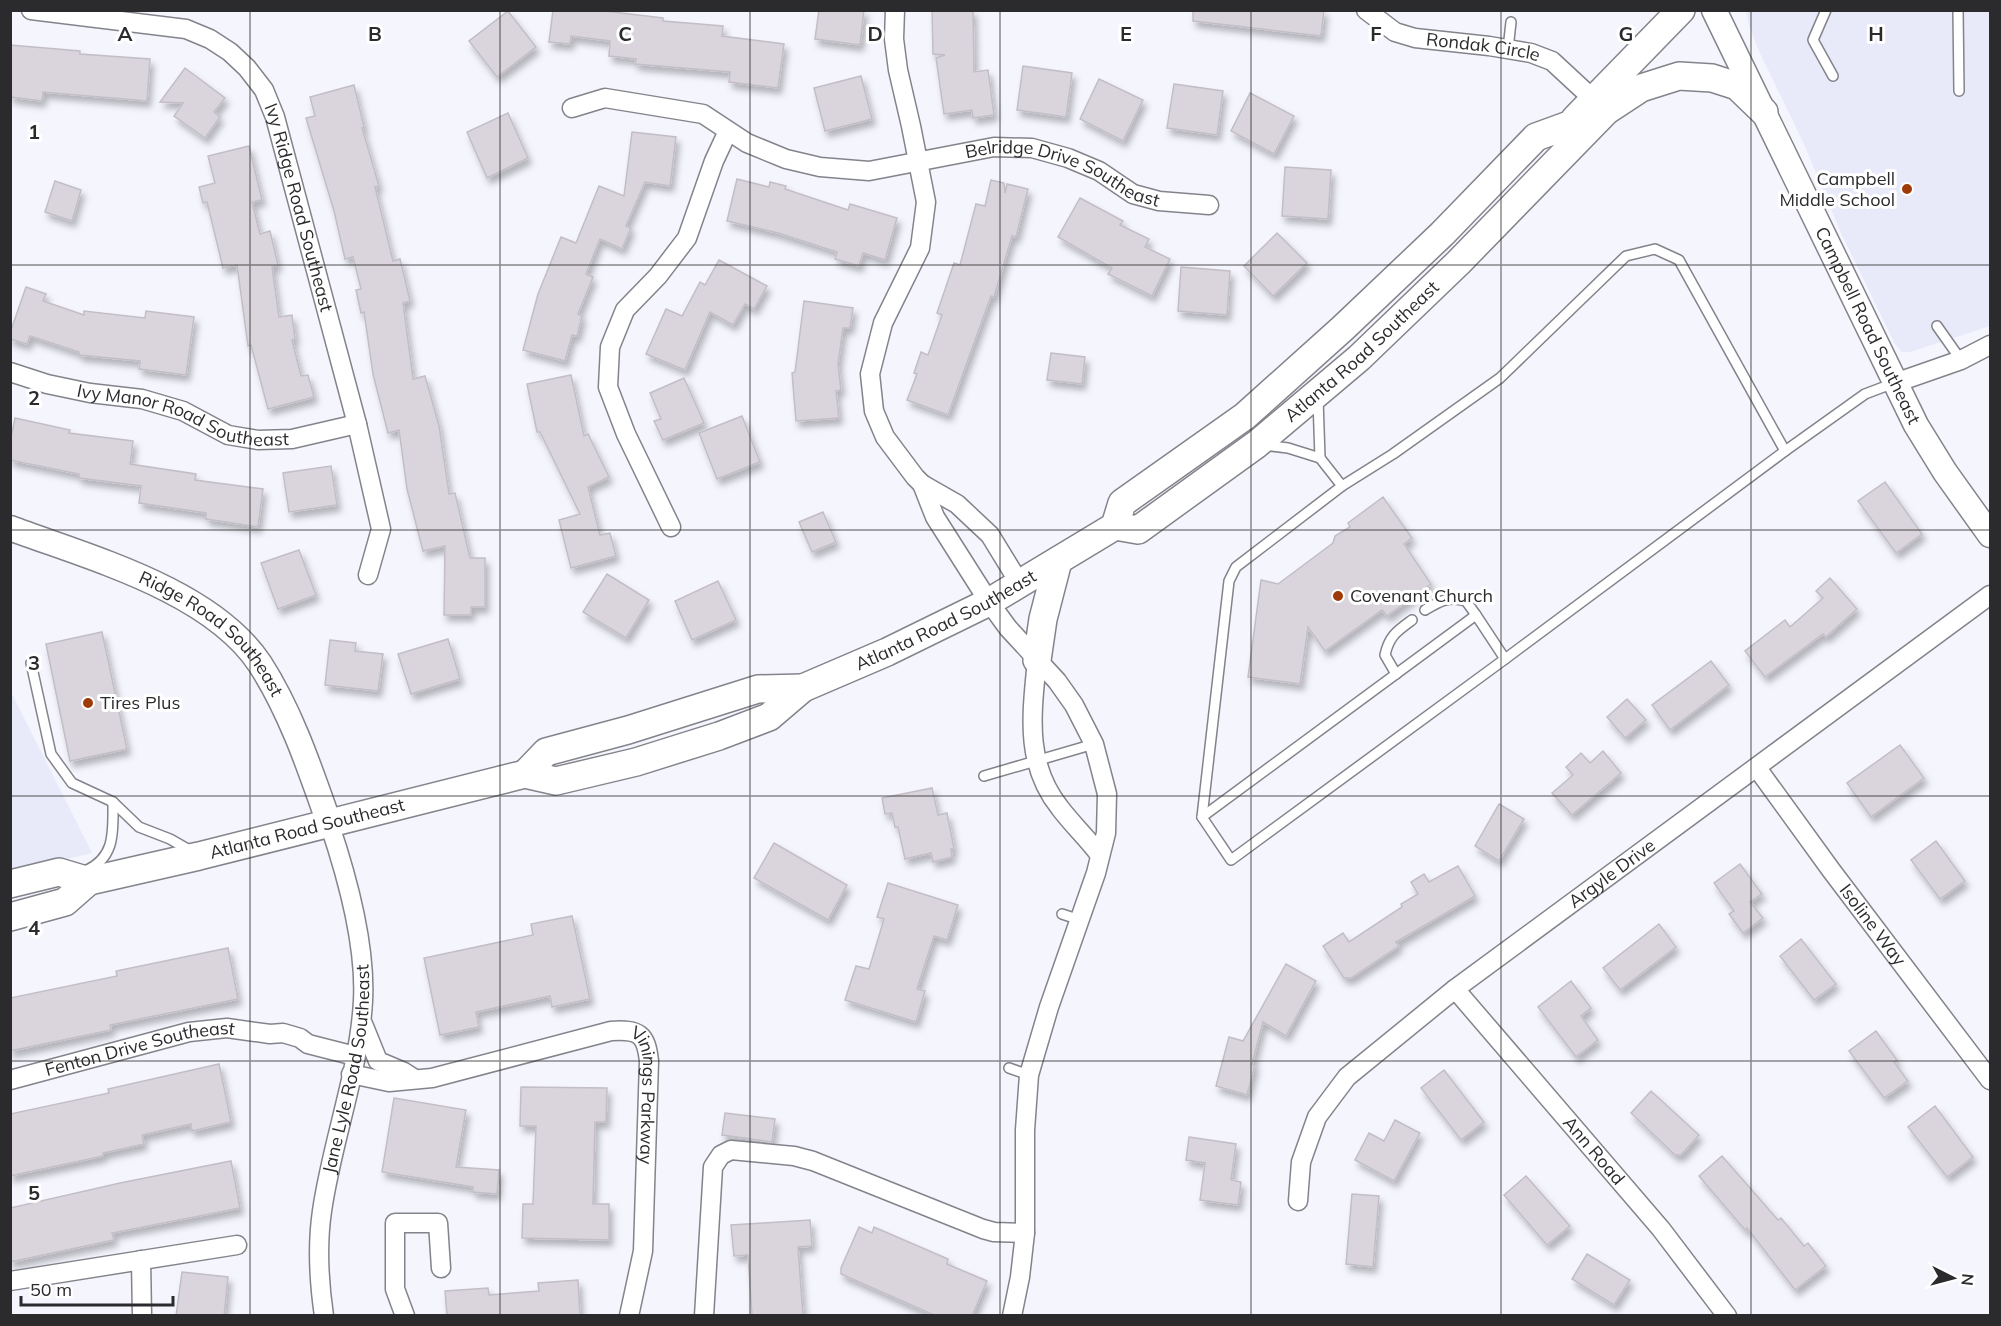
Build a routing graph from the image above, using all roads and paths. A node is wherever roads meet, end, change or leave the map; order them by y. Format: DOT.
graph roads {
  1 [pos="31,10"];
  2 [pos="896,10"];
  3 [pos="1366,10"];
  4 [pos="1681,10"];
  5 [pos="1714,10"];
  6 [pos="1826,10"];
  7 [pos="1958,10"];
  8 [pos="1511,22"];
  9 [pos="1508,49"];
  10 [pos="1833,76"];
  11 [pos="1959,90"];
  12 [pos="1593,99"];
  13 [pos="572,108"];
  14 [pos="1764,112"];
  15 [pos="1569,125"];
  16 [pos="729,131"];
  17 [pos="919,161"];
  18 [pos="1556,164"];
  19 [pos="1209,205"];
  20 [pos="1937,326"];
  21 [pos="1990,345"];
  22 [pos="1961,360"];
  23 [pos="10,372"];
  24 [pos="1895,383"];
  25 [pos="1318,394"];
  26 [pos="357,424"];
  27 [pos="1257,444"];
  28 [pos="1785,451"];
  29 [pos="1320,458"];
  30 [pos="922,484"];
  31 [pos="1342,486"];
  32 [pos="1115,526"];
  33 [pos="671,527"];
  34 [pos="10,528"];
  35 [pos="1990,535"];
  36 [pos="1058,561"];
  37 [pos="368,575"];
  38 [pos="1020,584"];
  39 [pos="1990,595"];
  40 [pos="989,602"];
  41 [pos="1425,610"];
  42 [pos="1476,615"];
  43 [pos="1412,620"];
  44 [pos="1505,659"];
  45 [pos="1037,660"];
  46 [pos="31,663"];
  47 [pos="1396,674"];
  48 [pos="1094,744"];
  49 [pos="1035,762"];
  50 [pos="1757,768"];
  51 [pos="984,776"];
  52 [pos="113,802"];
  53 [pos="1202,817"];
  54 [pos="329,823"];
  55 [pos="1100,854"];
  56 [pos="199,856"];
  57 [pos="81,879"];
  58 [pos="10,884"];
  59 [pos="1062,914"];
  60 [pos="10,916"];
  61 [pos="1080,920"];
  62 [pos="1455,989"];
  63 [pos="361,1018"];
  64 [pos="355,1056"];
  65 [pos="1009,1068"];
  66 [pos="351,1074"];
  67 [pos="1029,1075"];
  68 [pos="415,1079"];
  69 [pos="10,1080"];
  70 [pos="1990,1080"];
  71 [pos="1298,1201"];
  72 [pos="1025,1233"];
  73 [pos="237,1245"];
  74 [pos="141,1260"];
  75 [pos="441,1268"];
  76 [pos="10,1281"];
  77 [pos="142,1316"];
  78 [pos="324,1316"];
  79 [pos="405,1316"];
  80 [pos="629,1316"];
  81 [pos="704,1316"];
  82 [pos="1012,1316"];
  83 [pos="1727,1316"];
  1 -- 26 [label="street, Ivy Ridge Road Southeast"];
  2 -- 17 [label="street"];
  3 -- 9 [label="street, Rondak Circle"];
  4 -- 12 [label="main road, Atlanta Road Southeast"];
  5 -- 14 [label="street, Campbell Road Southeast"];
  6 -- 10 [label="lane"];
  7 -- 11 [label="lane"];
  8 -- 9 [label="lane"];
  9 -- 12 [label="street, Rondak Circle"];
  12 -- 15 [label="main road, Atlanta Road Southeast"];
  13 -- 16 [label="street, Belridge Drive Southeast"];
  14 -- 18 [label="main road"];
  14 -- 24 [label="street, Campbell Road Southeast"];
  15 -- 18 [label="main road, Atlanta Road Southeast"];
  15 -- 32 [label="main road, Atlanta Road Southeast"];
  16 -- 17 [label="street, Belridge Drive Southeast"];
  16 -- 33 [label="street"];
  17 -- 19 [label="street, Belridge Drive Southeast"];
  17 -- 30 [label="street"];
  18 -- 25 [label="main road, Atlanta Road Southeast"];
  20 -- 22 [label="lane"];
  21 -- 22 [label="street"];
  22 -- 24 [label="street"];
  23 -- 26 [label="street, Ivy Manor Road Southeast"];
  24 -- 28 [label="lane"];
  24 -- 35 [label="street, Campbell Road Southeast"];
  25 -- 27 [label="main road, Atlanta Road Southeast"];
  25 -- 29 [label="lane"];
  26 -- 37 [label="street, Ivy Ridge Road Southeast"];
  27 -- 29 [label="lane"];
  27 -- 32 [label="main road, Atlanta Road Southeast"];
  28 -- 31 [label="lane"];
  28 -- 44 [label="lane"];
  29 -- 31 [label="lane"];
  30 -- 38 [label="street"];
  30 -- 40 [label="street"];
  31 -- 53 [label="lane"];
  32 -- 36 [label="main road, Atlanta Road Southeast"];
  34 -- 54 [label="street, Ridge Road Southeast"];
  36 -- 38 [label="main road, Atlanta Road Southeast"];
  36 -- 45 [label="main road"];
  38 -- 40 [label="main road, Atlanta Road Southeast"];
  39 -- 50 [label="street, Argyle Drive"];
  40 -- 45 [label="street"];
  40 -- 54 [label="main road, Atlanta Road Southeast"];
  41 -- 42 [label="lane"];
  42 -- 44 [label="lane"];
  42 -- 47 [label="lane"];
  43 -- 47 [label="lane"];
  44 -- 53 [label="lane"];
  45 -- 48 [label="street"];
  45 -- 49 [label="street"];
  46 -- 52 [label="lane"];
  47 -- 53 [label="lane"];
  48 -- 49 [label="lane"];
  48 -- 55 [label="street"];
  49 -- 51 [label="lane"];
  49 -- 55 [label="street"];
  50 -- 62 [label="street, Argyle Drive"];
  50 -- 70 [label="street, Isoline Way"];
  52 -- 56 [label="lane"];
  52 -- 57 [label="lane"];
  54 -- 56 [label="main road, Atlanta Road Southeast"];
  54 -- 63 [label="street, Jane Lyle Road Southeast"];
  55 -- 61 [label="street"];
  56 -- 57 [label="main road, Atlanta Road Southeast"];
  57 -- 58 [label="main road, Atlanta Road Southeast"];
  57 -- 60 [label="main road, Atlanta Road Southeast"];
  59 -- 61 [label="lane"];
  61 -- 67 [label="street"];
  62 -- 71 [label="street, Argyle Drive"];
  62 -- 83 [label="street, Ann Road"];
  63 -- 64 [label="street, Jane Lyle Road Southeast"];
  63 -- 68 [label="street"];
  64 -- 66 [label="street, Jane Lyle Road Southeast"];
  64 -- 69 [label="street, Fenton Drive Southeast"];
  65 -- 67 [label="lane"];
  66 -- 68 [label="street, Vinings Parkway"];
  66 -- 78 [label="street, Jane Lyle Road Southeast"];
  67 -- 72 [label="street"];
  68 -- 80 [label="street, Vinings Parkway"];
  72 -- 81 [label="street"];
  72 -- 82 [label="street"];
  73 -- 74 [label="street"];
  74 -- 76 [label="street"];
  74 -- 77 [label="street"];
  75 -- 79 [label="street"];
}
